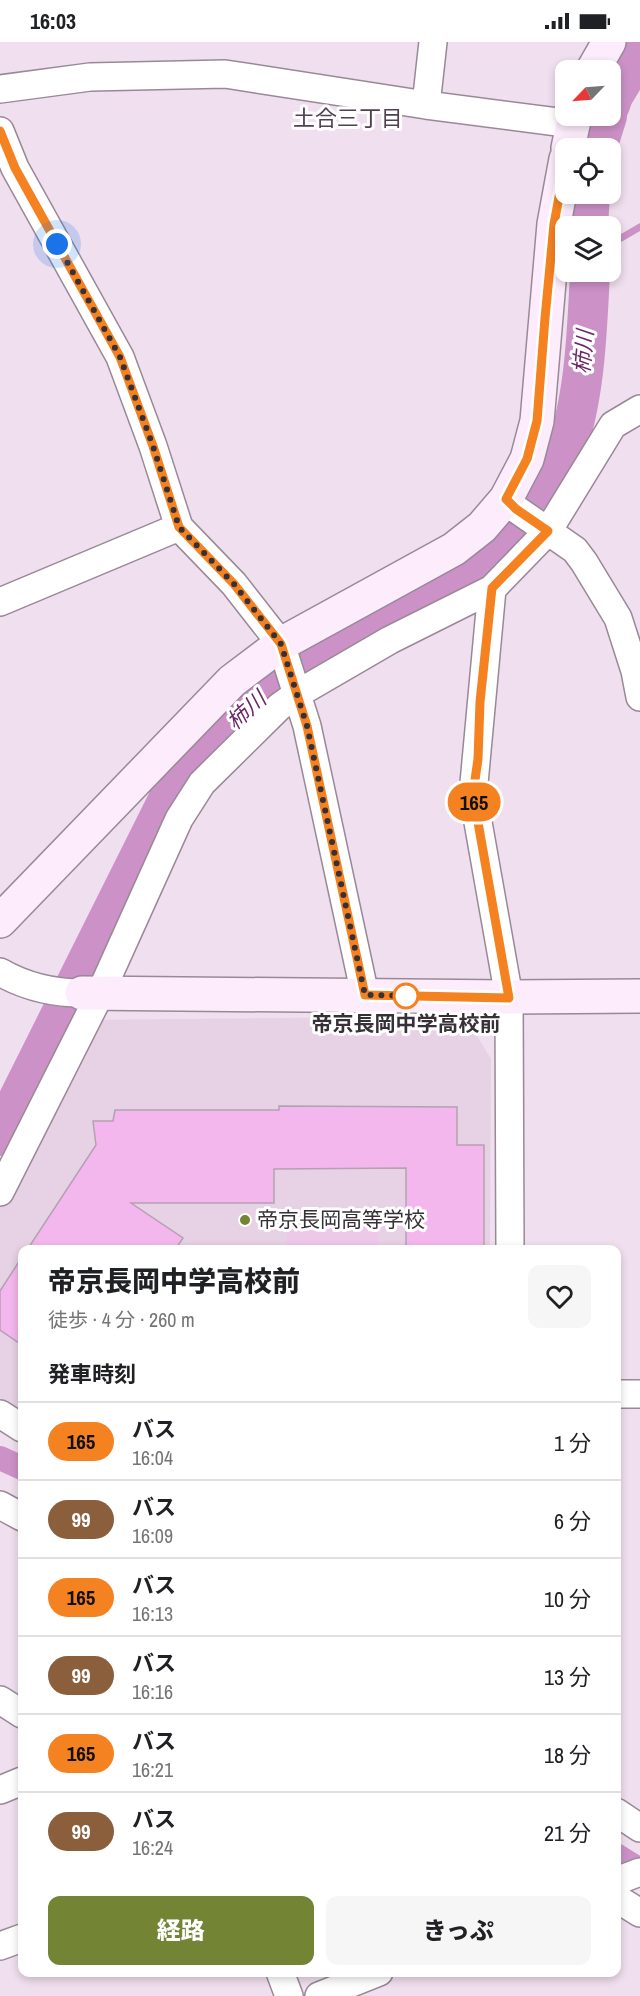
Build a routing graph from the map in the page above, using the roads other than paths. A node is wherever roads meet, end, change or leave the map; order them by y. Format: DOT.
graph roads {
  1 [pos="433,42"];
  2 [pos="609,42"];
  3 [pos="599,60"];
  4 [pos="0,89"];
  5 [pos="426,105"];
  6 [pos="572,129"];
  7 [pos="0,131"];
  8 [pos="558,204"];
  9 [pos="640,409"];
  10 [pos="511,504"];
  11 [pos="179,527"];
  12 [pos="544,529"];
  13 [pos="492,588"];
  14 [pos="0,602"];
  15 [pos="629,615"];
  16 [pos="281,644"];
  17 [pos="297,694"];
  18 [pos="640,697"];
  19 [pos="2,914"];
  20 [pos="0,972"];
  21 [pos="91,993"];
  22 [pos="365,995"];
  23 [pos="640,996"];
  24 [pos="509,998"];
  25 [pos="0,1192"];
  26 [pos="510,1245"];
  27 [pos="621,1394"];
  28 [pos="640,1394"];
  29 [pos="0,1414"];
  30 [pos="18,1425"];
  31 [pos="0,1505"];
  32 [pos="18,1515"];
  33 [pos="0,1700"];
  34 [pos="18,1711"];
  35 [pos="18,1783"];
  36 [pos="0,1790"];
  37 [pos="621,1815"];
  38 [pos="640,1828"];
  39 [pos="640,1872"];
  40 [pos="621,1879"];
  41 [pos="621,1901"];
  42 [pos="640,1913"];
  43 [pos="18,1939"];
  44 [pos="0,1946"];
  45 [pos="282,1977"];
  46 [pos="366,1977"];
  47 [pos="289,1996"];
  48 [pos="319,1996"];
  1 -- 5 [label="street"];
  2 -- 3 [label="street"];
  4 -- 5 [label="street"];
  5 -- 6 [label="street"];
  7 -- 11 [label="street"];
  8 -- 10 [label="street"];
  9 -- 12 [label="street"];
  10 -- 12 [label="street"];
  10 -- 16 [label="street"];
  11 -- 14 [label="street"];
  11 -- 16 [label="street"];
  12 -- 13 [label="street"];
  12 -- 15 [label="street"];
  13 -- 17 [label="street"];
  13 -- 24 [label="street"];
  15 -- 18 [label="street"];
  16 -- 17 [label="street"];
  16 -- 19 [label="street"];
  17 -- 21 [label="street"];
  17 -- 22 [label="street"];
  20 -- 21 [label="street"];
  21 -- 22 [label="street"];
  21 -- 25 [label="street"];
  22 -- 24 [label="street"];
  23 -- 24 [label="street"];
  24 -- 26 [label="street"];
  27 -- 28 [label="street"];
  29 -- 30 [label="street"];
  31 -- 32 [label="street"];
  33 -- 34 [label="street"];
  35 -- 36 [label="street"];
  37 -- 38 [label="street"];
  39 -- 40 [label="street"];
  41 -- 42 [label="street"];
  43 -- 44 [label="street"];
  45 -- 47 [label="street"];
  46 -- 48 [label="street"];
}
